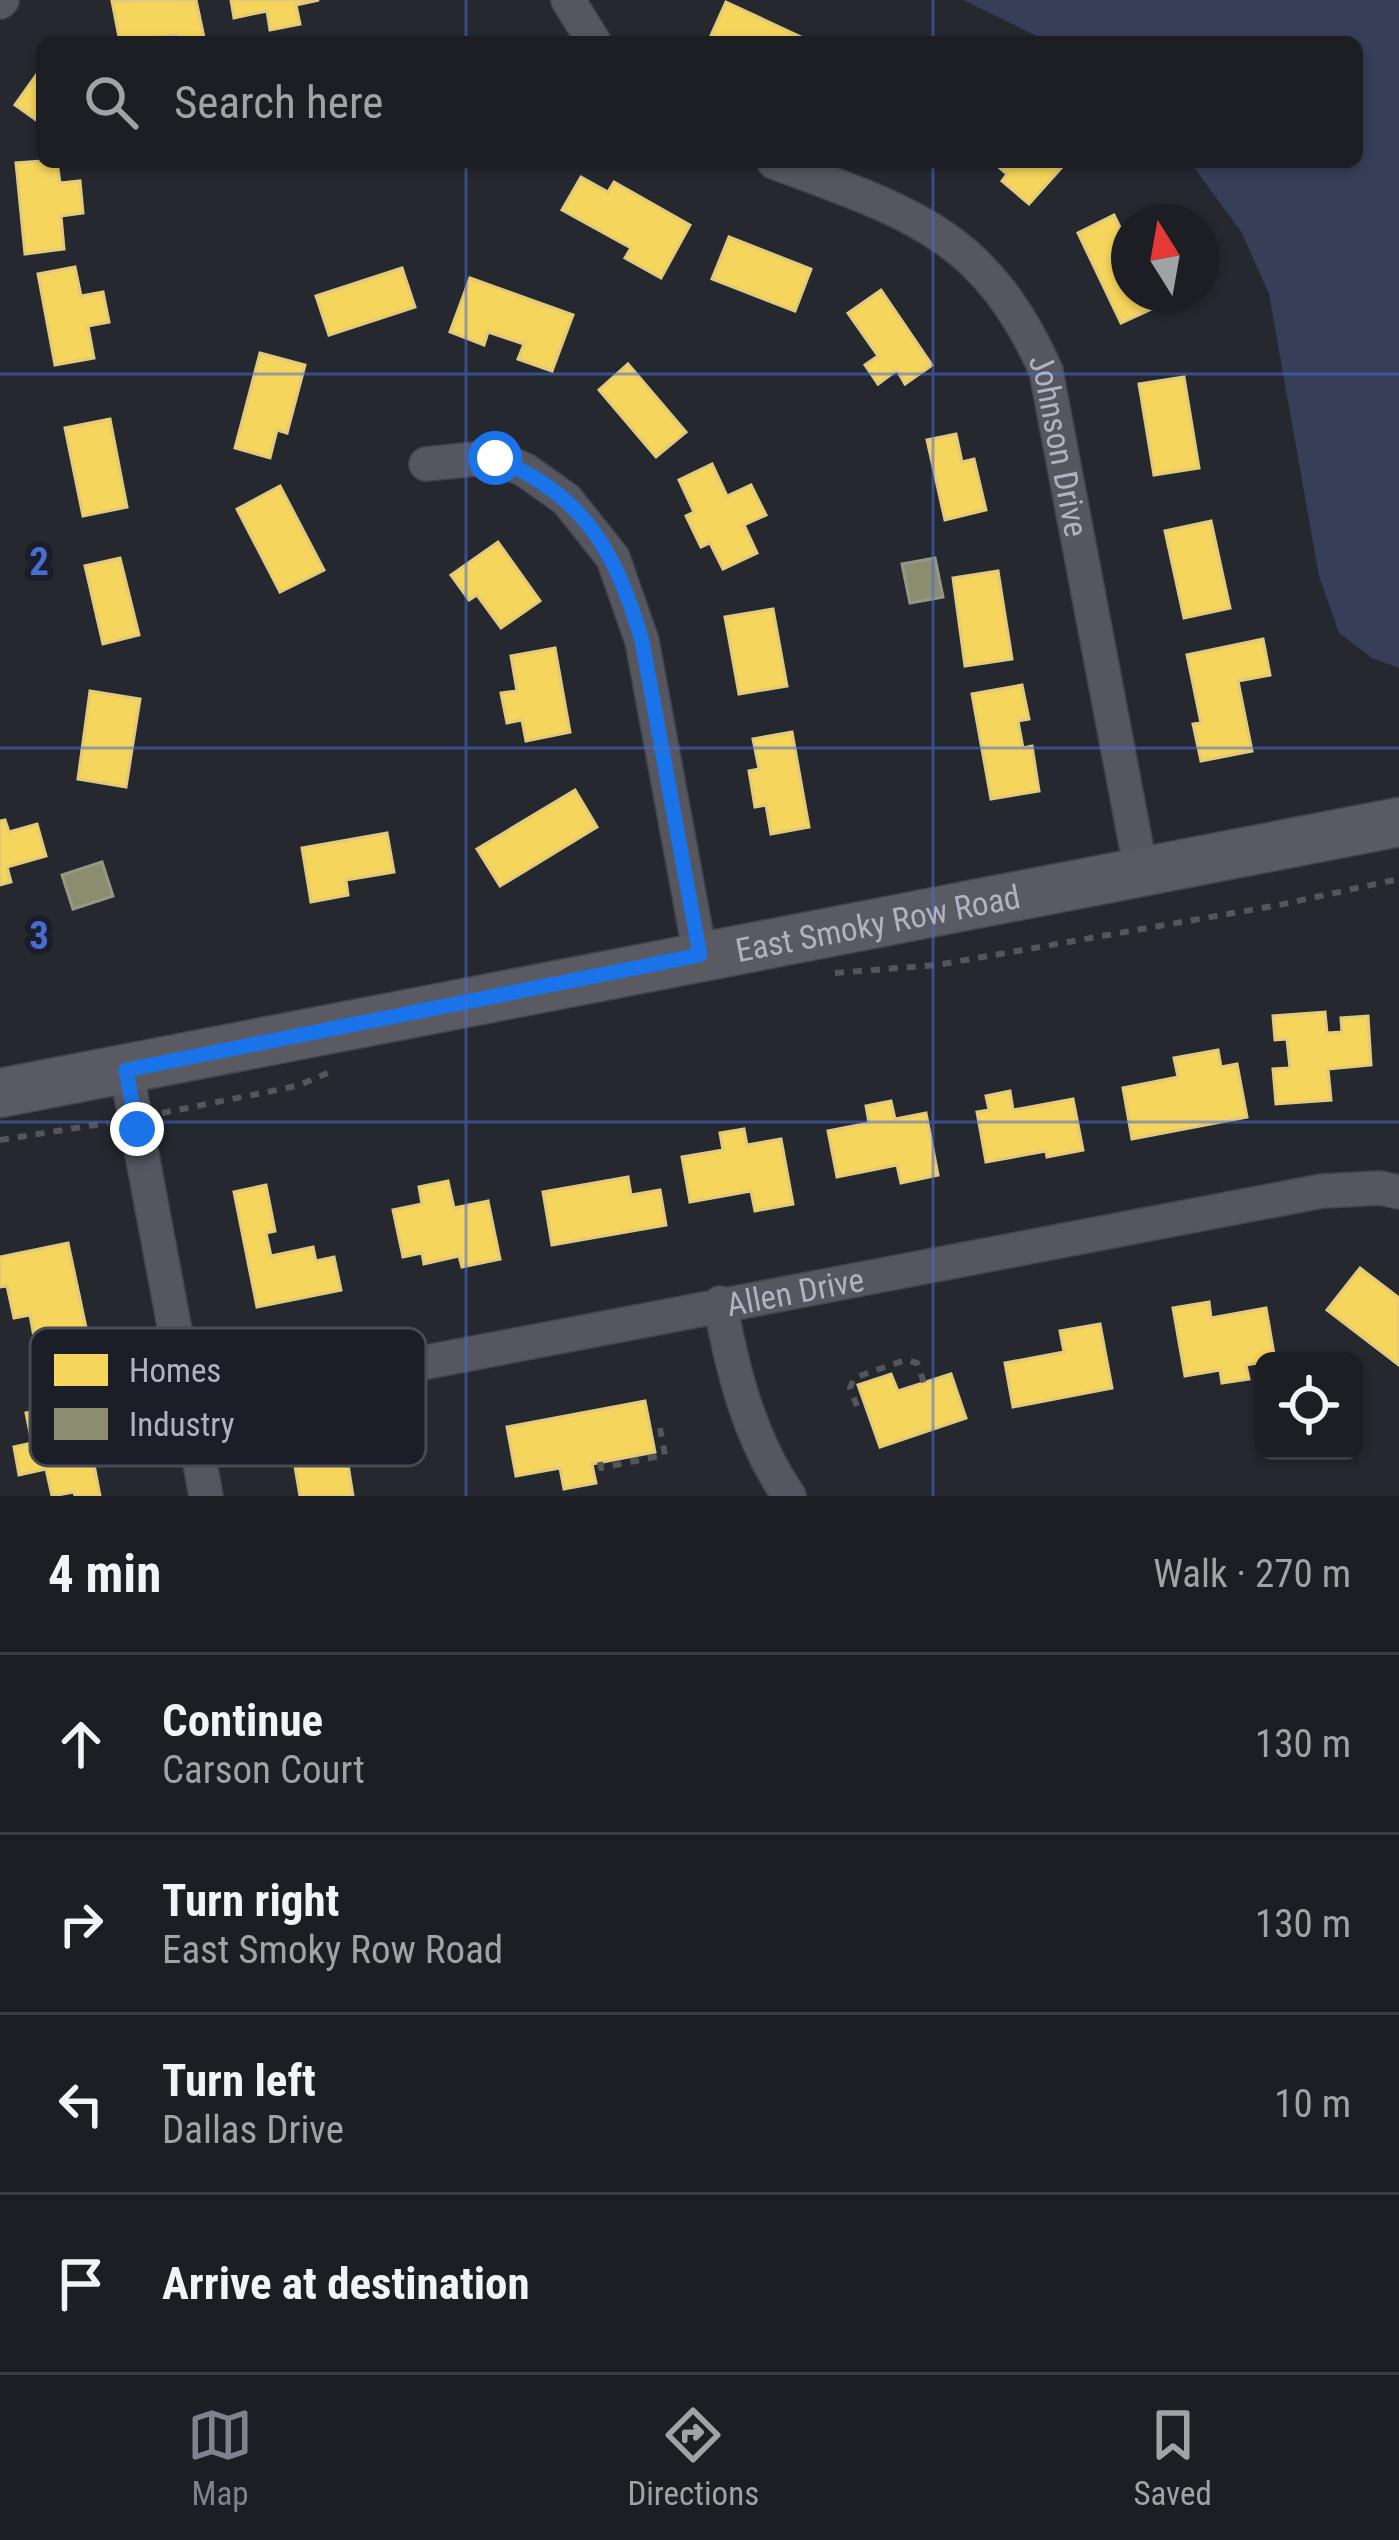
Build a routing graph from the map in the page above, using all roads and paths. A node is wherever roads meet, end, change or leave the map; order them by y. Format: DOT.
graph roads {
  1 [pos="568,0"];
  2 [pos="590,36"];
  3 [pos="789,168"];
  4 [pos="426,464"];
  5 [pos="1399,822"];
  6 [pos="1141,871"];
  7 [pos="1399,879"];
  8 [pos="700,955"];
  9 [pos="825,974"];
  10 [pos="350,1062"];
  11 [pos="126,1070"];
  12 [pos="0,1093"];
  13 [pos="154,1114"];
  14 [pos="115,1122"];
  15 [pos="0,1140"];
  16 [pos="1399,1192"];
  17 [pos="720,1304"];
  18 [pos="176,1328"];
  19 [pos="426,1361"];
  20 [pos="924,1383"];
  21 [pos="857,1406"];
  22 [pos="660,1428"];
  23 [pos="600,1462"];
  24 [pos="201,1466"];
  25 [pos="206,1496"];
  26 [pos="789,1496"];
  1 -- 2 [label="street"];
  3 -- 6 [label="street, Johnson Drive"];
  4 -- 8 [label="street"];
  5 -- 6 [label="street, East Smoky Row Road"];
  6 -- 8 [label="street, East Smoky Row Road"];
  7 -- 9 [label="path"];
  8 -- 11 [label="street, East Smoky Row Road"];
  10 -- 13 [label="path"];
  11 -- 12 [label="street, East Smoky Row Road"];
  11 -- 18 [label="street"];
  14 -- 15 [label="path"];
  16 -- 17 [label="street, Allen Drive"];
  17 -- 19 [label="street, Allen Drive"];
  17 -- 26 [label="street"];
  20 -- 21 [label="path"];
  22 -- 23 [label="path"];
  24 -- 25 [label="street"];
}
